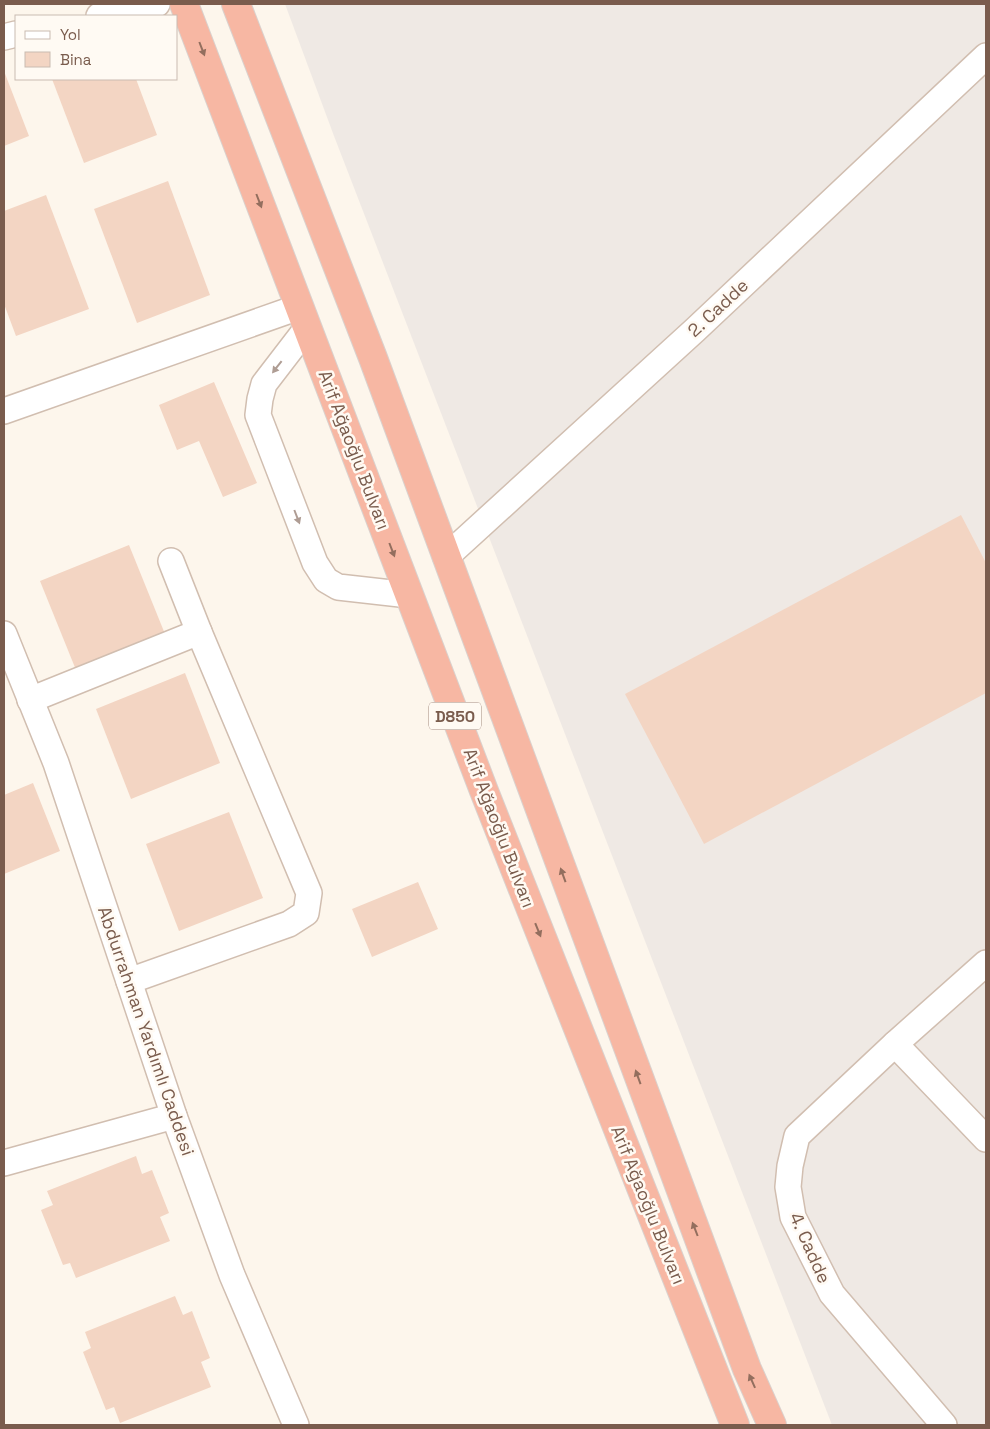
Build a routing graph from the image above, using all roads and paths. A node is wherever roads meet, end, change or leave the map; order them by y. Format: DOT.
graph roads {
  1 [pos="157,4"];
  2 [pos="184,4"];
  3 [pos="236,4"];
  4 [pos="104,15"];
  5 [pos="986,56"];
  6 [pos="303,317"];
  7 [pos="4,411"];
  8 [pos="446,556"];
  9 [pos="171,561"];
  10 [pos="409,595"];
  11 [pos="199,632"];
  12 [pos="4,634"];
  13 [pos="30,700"];
  14 [pos="986,963"];
  15 [pos="129,981"];
  16 [pos="895,1044"];
  17 [pos="174,1116"];
  18 [pos="986,1139"];
  19 [pos="4,1163"];
  20 [pos="296,1425"];
  21 [pos="735,1425"];
  22 [pos="772,1425"];
  23 [pos="944,1425"];
  1 -- 4 [label="street"];
  2 -- 6 [label="highway, Arif Ağaoğlu Bulvarı / D850, one-way"];
  3 -- 8 [label="highway, Arif Ağaoğlu Bulvarı / D850"];
  5 -- 8 [label="street, 2. Cadde"];
  6 -- 7 [label="street"];
  6 -- 10 [label="highway, Arif Ağaoğlu Bulvarı / D850, one-way"];
  6 -- 10 [label="street, one-way"];
  22 -- 8 [label="highway, Arif Ağaoğlu Bulvarı / D850, one-way"];
  9 -- 11 [label="street"];
  10 -- 21 [label="highway, Arif Ağaoğlu Bulvarı / D850, one-way"];
  11 -- 13 [label="street"];
  11 -- 15 [label="street"];
  12 -- 13 [label="street, Abdurrahman Yardımlı Caddesi"];
  13 -- 15 [label="street, Abdurrahman Yardımlı Caddesi"];
  14 -- 16 [label="street, 4. Cadde"];
  15 -- 17 [label="street, Abdurrahman Yardımlı Caddesi"];
  16 -- 18 [label="street"];
  16 -- 23 [label="street, 4. Cadde"];
  17 -- 19 [label="street"];
  17 -- 20 [label="street, Abdurrahman Yardımlı Caddesi"];
}
